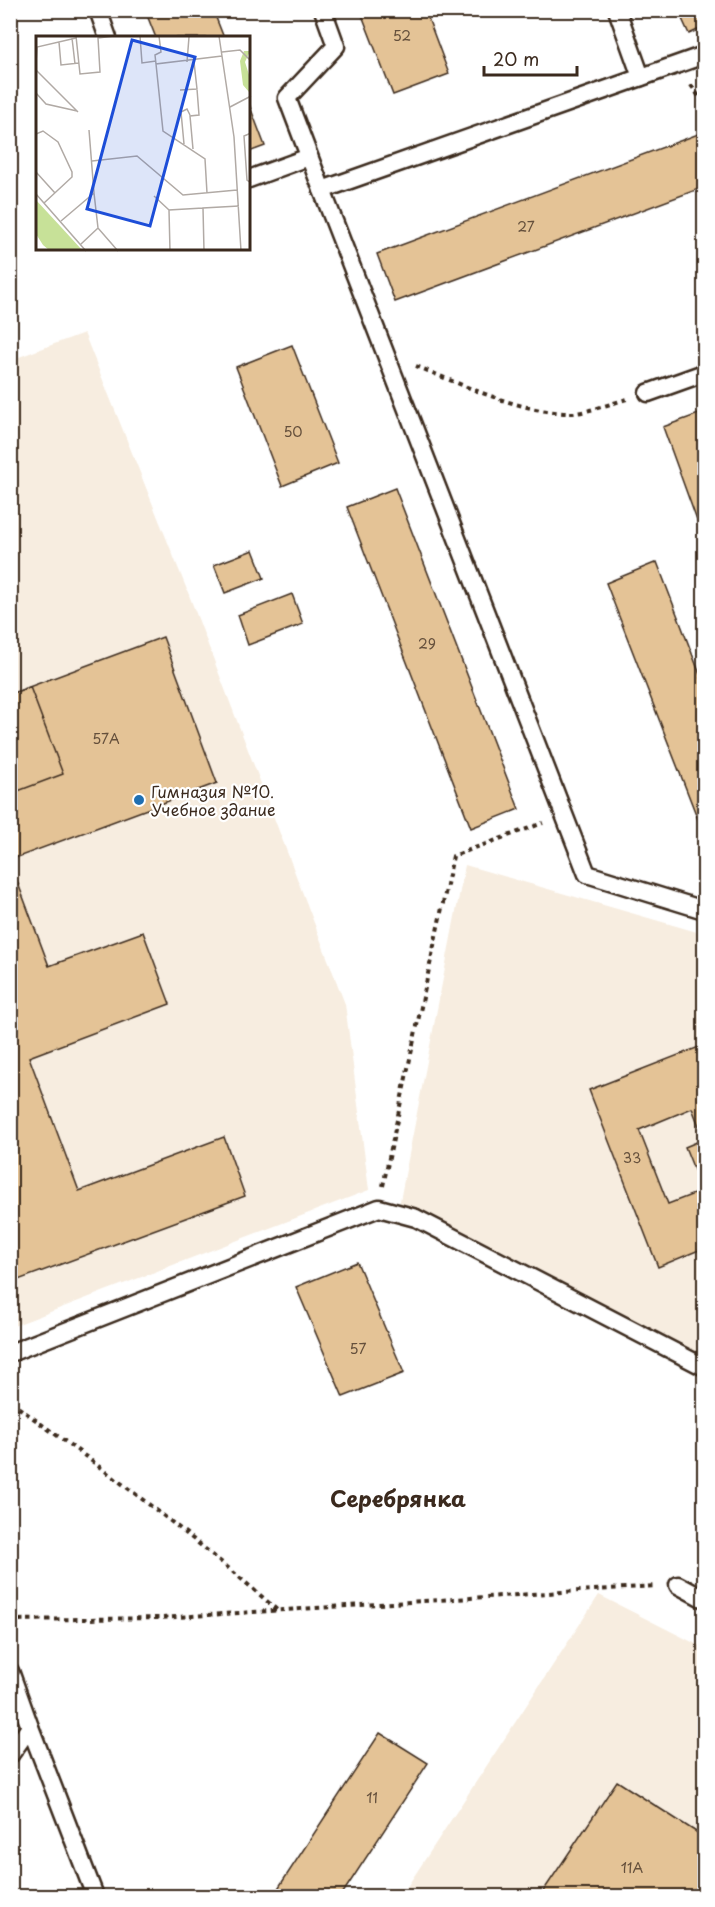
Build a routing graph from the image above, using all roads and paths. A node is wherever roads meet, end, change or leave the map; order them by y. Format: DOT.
graph roads {
  1 [pos="98,10"];
  2 [pos="322,10"];
  3 [pos="617,10"];
  4 [pos="107,36"];
  5 [pos="705,55"];
  6 [pos="641,77"];
  7 [pos="309,157"];
  8 [pos="250,179"];
  9 [pos="322,190"];
  10 [pos="386,354"];
  11 [pos="705,373"];
  12 [pos="648,393"];
  13 [pos="564,815"];
  14 [pos="705,910"];
  15 [pos="379,1208"];
  16 [pos="10,1353"];
  17 [pos="705,1367"];
  18 [pos="10,1404"];
  19 [pos="678,1585"];
  20 [pos="705,1599"];
  21 [pos="278,1610"];
  22 [pos="10,1620"];
  23 [pos="10,1671"];
  24 [pos="30,1727"];
  25 [pos="10,1755"];
  26 [pos="95,1896"];
  1 -- 4 [label="lane"];
  2 -- 7 [label="lane"];
  3 -- 6 [label="lane"];
  5 -- 6 [label="lane"];
  6 -- 9 [label="lane"];
  7 -- 8 [label="lane"];
  7 -- 9 [label="lane"];
  9 -- 10 [label="lane"];
  10 -- 12 [label="path"];
  10 -- 13 [label="lane"];
  11 -- 12 [label="lane"];
  13 -- 14 [label="lane"];
  13 -- 15 [label="path"];
  15 -- 16 [label="lane"];
  15 -- 17 [label="lane"];
  18 -- 21 [label="path"];
  19 -- 20 [label="lane"];
  19 -- 21 [label="path"];
  21 -- 22 [label="path"];
  23 -- 24 [label="lane"];
  24 -- 25 [label="lane"];
  24 -- 26 [label="lane"];
}
